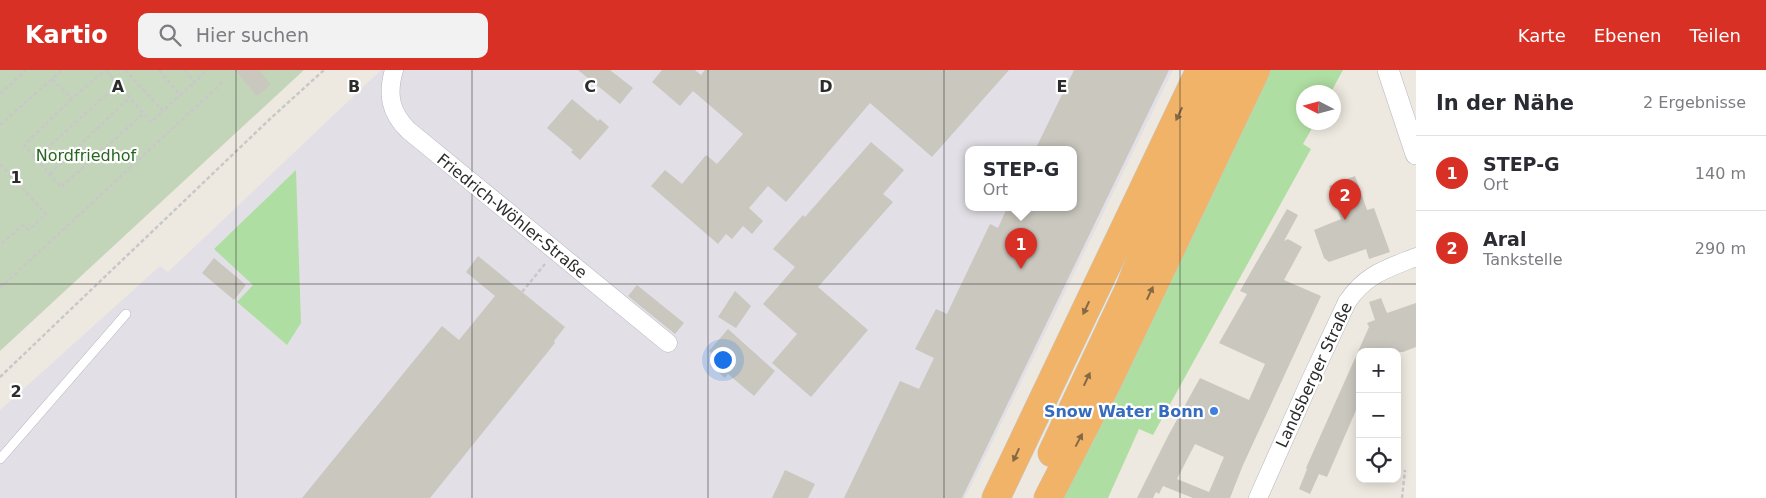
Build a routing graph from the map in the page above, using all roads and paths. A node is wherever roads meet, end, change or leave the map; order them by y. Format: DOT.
graph roads {
  1 [pos="26,70"];
  2 [pos="62,70"];
  3 [pos="105,70"];
  4 [pos="125,70"];
  5 [pos="159,70"];
  6 [pos="185,70"];
  7 [pos="207,70"];
  8 [pos="324,70"];
  9 [pos="394,70"];
  10 [pos="1200,70"];
  11 [pos="1227,70"];
  12 [pos="1241,70"];
  13 [pos="1256,70"];
  14 [pos="1388,70"];
  15 [pos="52,79"];
  16 [pos="225,80"];
  17 [pos="195,82"];
  18 [pos="118,84"];
  19 [pos="0,94"];
  20 [pos="180,95"];
  21 [pos="130,97"];
  22 [pos="72,99"];
  23 [pos="163,111"];
  24 [pos="144,113"];
  25 [pos="0,124"];
  26 [pos="1416,154"];
  27 [pos="36,158"];
  28 [pos="0,164"];
  29 [pos="50,174"];
  30 [pos="0,245"];
  31 [pos="555,251"];
  32 [pos="1416,257"];
  33 [pos="1130,287"];
  34 [pos="0,288"];
  35 [pos="522,292"];
  36 [pos="126,314"];
  37 [pos="668,343"];
  38 [pos="0,377"];
  39 [pos="0,459"];
  40 [pos="1406,470"];
  41 [pos="996,498"];
  42 [pos="1031,498"];
  43 [pos="1048,498"];
  44 [pos="1258,498"];
  45 [pos="1402,498"];
  1 -- 19 [label="path"];
  2 -- 15 [label="path"];
  3 -- 18 [label="path"];
  3 -- 22 [label="path"];
  4 -- 23 [label="path"];
  5 -- 20 [label="path"];
  6 -- 17 [label="path"];
  7 -- 17 [label="path"];
  8 -- 38 [label="path"];
  9 -- 31 [label="street, Friedrich-Wöhler-Straße"];
  10 -- 41 [label="highway, one-way"];
  11 -- 33 [label="highway"];
  12 -- 33 [label="highway"];
  43 -- 13 [label="highway, one-way"];
  14 -- 26 [label="street"];
  15 -- 22 [label="path"];
  15 -- 25 [label="path"];
  16 -- 34 [label="path"];
  17 -- 20 [label="path"];
  18 -- 21 [label="path"];
  18 -- 27 [label="path"];
  20 -- 23 [label="path"];
  21 -- 24 [label="path"];
  21 -- 29 [label="path"];
  22 -- 27 [label="path"];
  23 -- 24 [label="path"];
  24 -- 29 [label="path"];
  27 -- 29 [label="path"];
  28 -- 30 [label="path"];
  31 -- 35 [label="path"];
  31 -- 37 [label="street, Friedrich-Wöhler-Straße"];
  32 -- 44 [label="street, Landsberger Straße"];
  42 -- 33 [label="highway, one-way"];
  36 -- 39 [label="lane"];
  40 -- 45 [label="path"];
}
